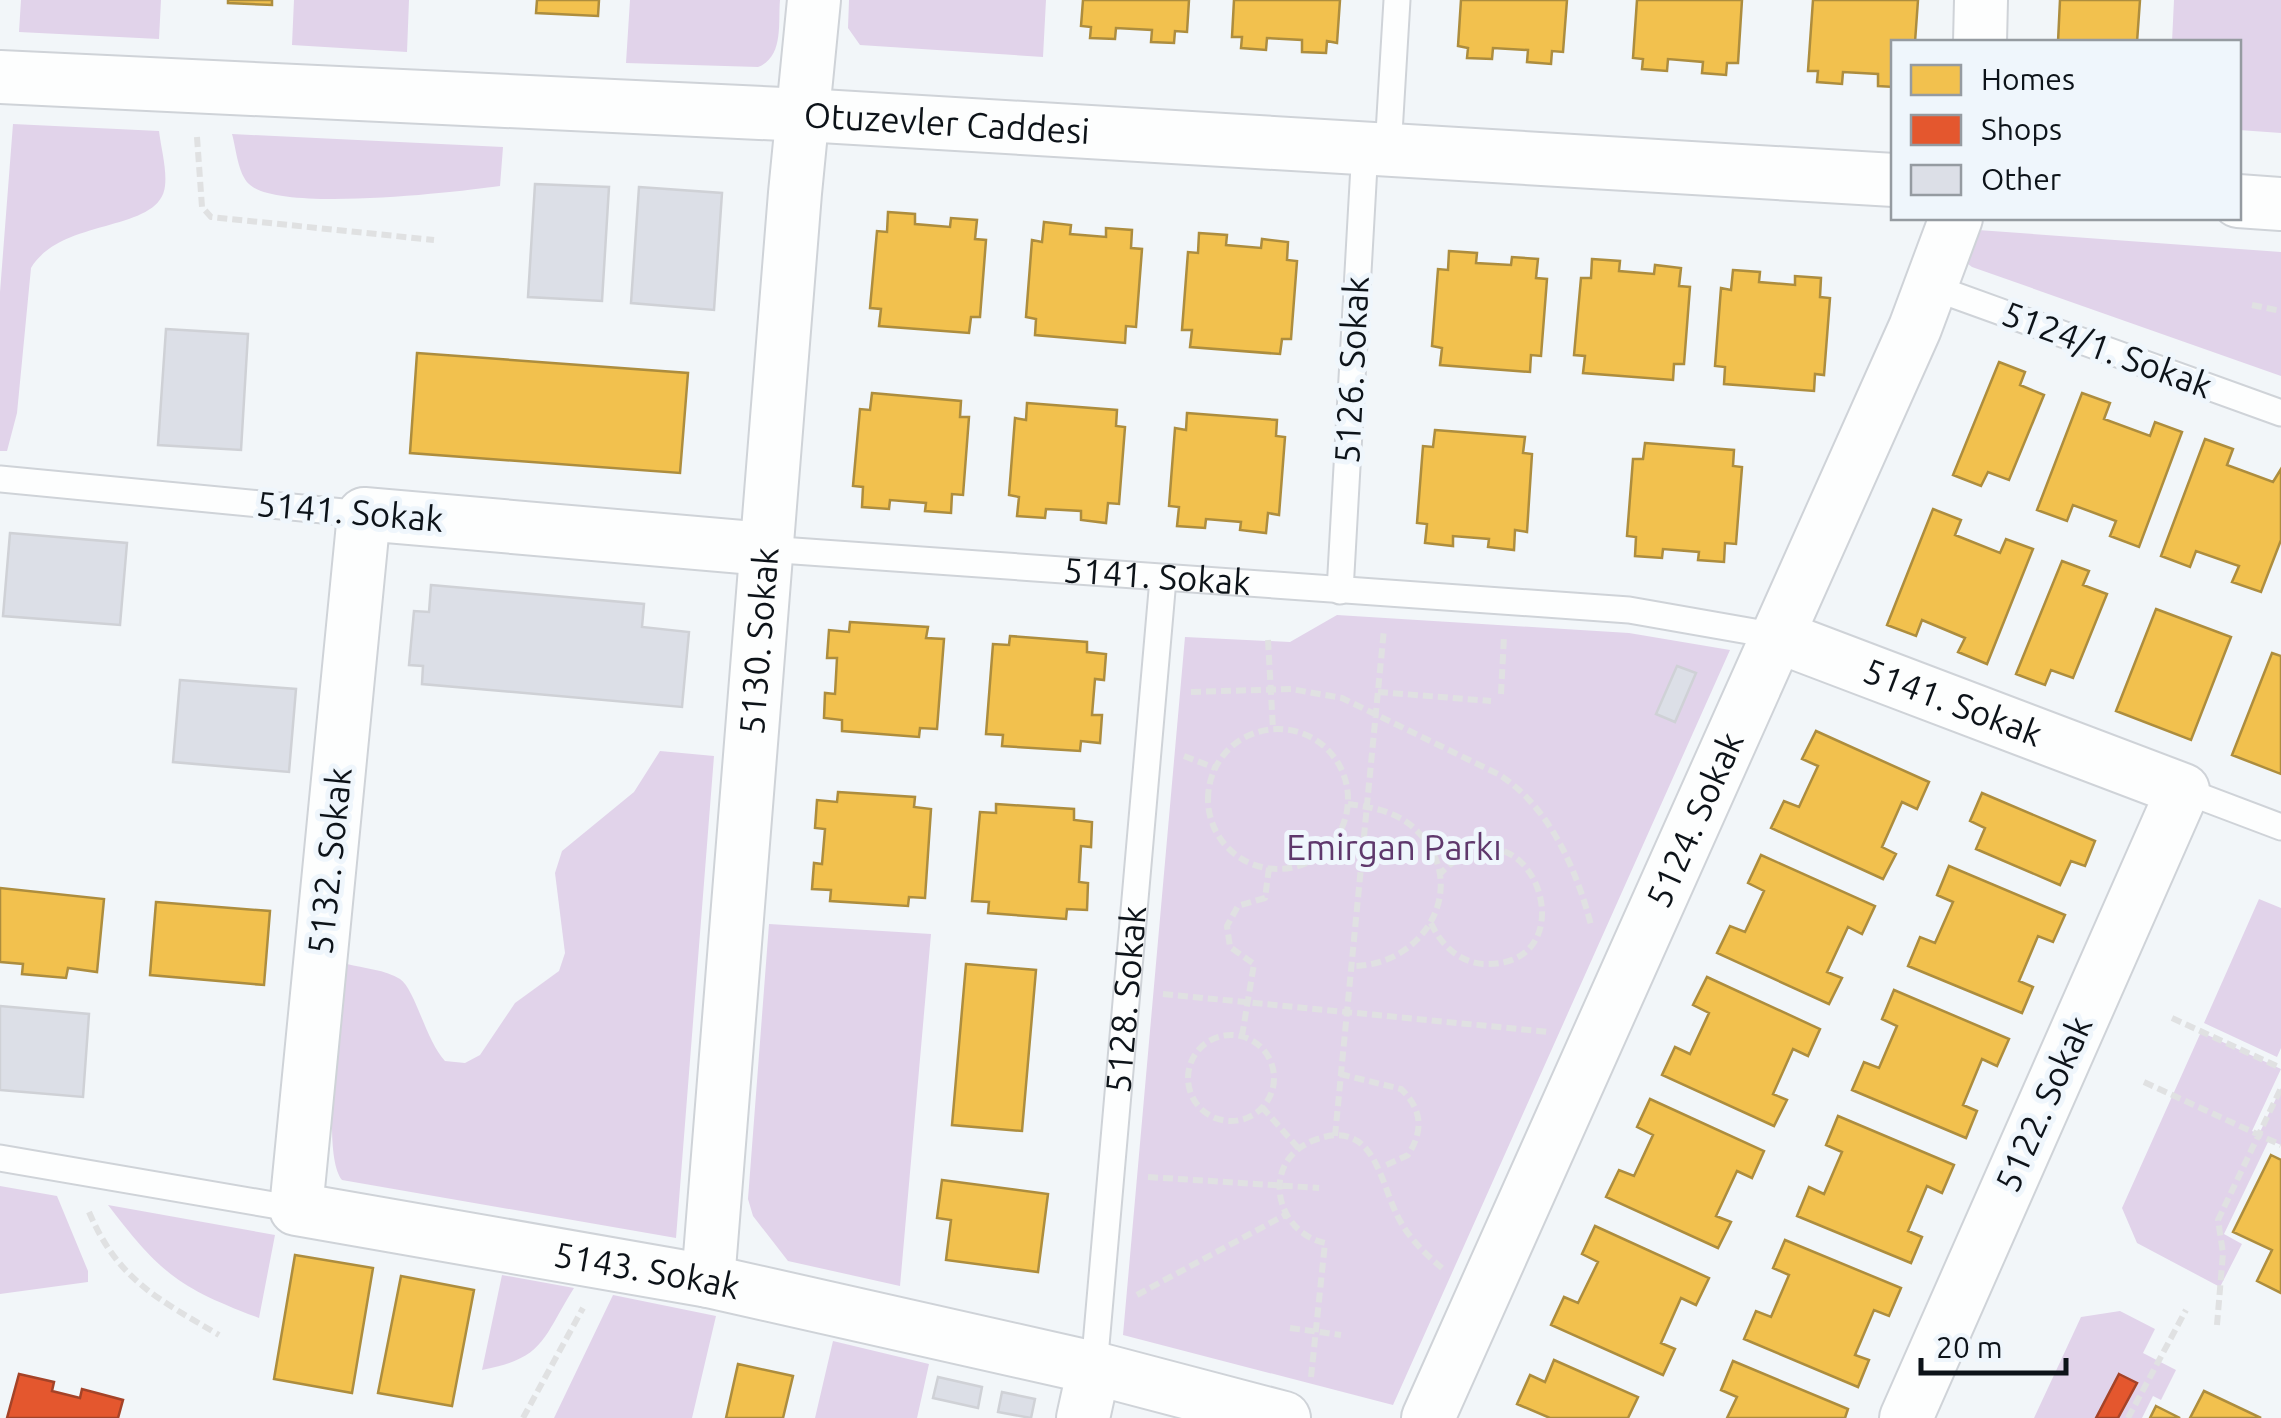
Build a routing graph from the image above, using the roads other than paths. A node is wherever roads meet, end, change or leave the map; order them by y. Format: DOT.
graph roads {
  1 [pos="814,0"];
  2 [pos="1398,0"];
  3 [pos="1981,0"];
  4 [pos="1980,40"];
  5 [pos="0,76"];
  6 [pos="804,115"];
  7 [pos="1376,149"];
  8 [pos="1891,180"];
  9 [pos="2241,201"];
  10 [pos="2281,204"];
  11 [pos="1955,220"];
  12 [pos="1932,287"];
  13 [pos="2281,413"];
  14 [pos="0,479"];
  15 [pos="364,514"];
  16 [pos="766,549"];
  17 [pos="1163,579"];
  18 [pos="1340,591"];
  19 [pos="1776,636"];
  20 [pos="2182,790"];
  21 [pos="2281,827"];
  22 [pos="0,1158"];
  23 [pos="296,1209"];
  24 [pos="708,1281"];
  25 [pos="1089,1393"];
  26 [pos="1297,1400"];
  27 [pos="1428,1418"];
  28 [pos="1906,1418"];
  1 -- 6 [label="street, 5130. Sokak"];
  2 -- 7 [label="lane, 5126. Sokak"];
  3 -- 4 [label="street"];
  5 -- 6 [label="street, Otuzevler Caddesi"];
  6 -- 7 [label="street, Otuzevler Caddesi"];
  6 -- 16 [label="street, 5130. Sokak"];
  7 -- 8 [label="street, Otuzevler Caddesi"];
  7 -- 18 [label="lane, 5126. Sokak"];
  9 -- 10 [label="street"];
  11 -- 12 [label="street, 5124. Sokak"];
  12 -- 13 [label="lane, 5124/1. Sokak"];
  12 -- 19 [label="street, 5124. Sokak"];
  14 -- 15 [label="lane, 5141. Sokak"];
  15 -- 16 [label="street, 5141. Sokak"];
  15 -- 23 [label="street, 5132. Sokak"];
  16 -- 17 [label="lane, 5141. Sokak"];
  16 -- 24 [label="street, 5130. Sokak"];
  17 -- 18 [label="lane, 5141. Sokak"];
  17 -- 25 [label="lane, 5128. Sokak"];
  18 -- 19 [label="lane, 5141. Sokak"];
  19 -- 20 [label="street, 5141. Sokak"];
  19 -- 27 [label="street, 5124. Sokak"];
  20 -- 21 [label="lane, 5141. Sokak"];
  20 -- 28 [label="street, 5122. Sokak"];
  22 -- 23 [label="lane, 5143. Sokak"];
  23 -- 24 [label="street, 5143. Sokak"];
  24 -- 25 [label="street, 5143. Sokak"];
  25 -- 26 [label="street, 5143. Sokak"];
}
